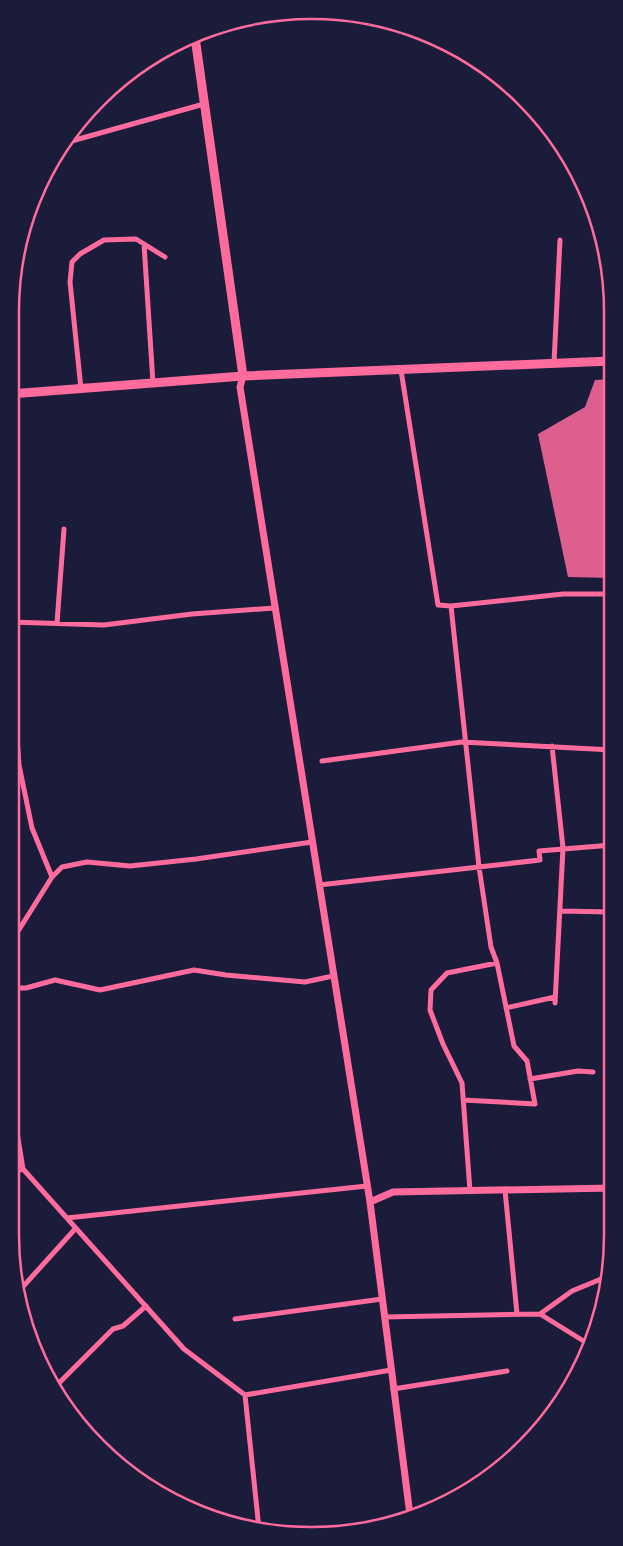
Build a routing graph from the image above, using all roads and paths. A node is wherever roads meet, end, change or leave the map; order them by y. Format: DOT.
graph roads {
  1 [pos="195,43"];
  2 [pos="204,104"];
  3 [pos="74,140"];
  4 [pos="560,240"];
  5 [pos="144,244"];
  6 [pos="165,256"];
  7 [pos="604,360"];
  8 [pos="554,363"];
  9 [pos="401,370"];
  10 [pos="243,376"];
  11 [pos="153,383"];
  12 [pos="81,389"];
  13 [pos="19,393"];
  14 [pos="64,529"];
  15 [pos="604,594"];
  16 [pos="451,606"];
  17 [pos="274,608"];
  18 [pos="19,622"];
  19 [pos="57,623"];
  20 [pos="467,742"];
  21 [pos="552,746"];
  22 [pos="604,749"];
  23 [pos="322,761"];
  24 [pos="19,765"];
  25 [pos="312,842"];
  26 [pos="604,845"];
  27 [pos="563,848"];
  28 [pos="479,866"];
  29 [pos="52,878"];
  30 [pos="319,885"];
  31 [pos="560,911"];
  32 [pos="604,912"];
  33 [pos="19,930"];
  34 [pos="497,963"];
  35 [pos="333,976"];
  36 [pos="19,988"];
  37 [pos="506,1008"];
  38 [pos="593,1072"];
  39 [pos="530,1079"];
  40 [pos="463,1100"];
  41 [pos="19,1145"];
  42 [pos="23,1169"];
  43 [pos="19,1170"];
  44 [pos="367,1186"];
  45 [pos="604,1188"];
  46 [pos="505,1190"];
  47 [pos="470,1191"];
  48 [pos="370,1202"];
  49 [pos="67,1218"];
  50 [pos="76,1228"];
  51 [pos="601,1279"];
  52 [pos="23,1286"];
  53 [pos="382,1299"];
  54 [pos="146,1306"];
  55 [pos="517,1314"];
  56 [pos="540,1314"];
  57 [pos="384,1317"];
  58 [pos="234,1319"];
  59 [pos="584,1341"];
  60 [pos="391,1370"];
  61 [pos="508,1371"];
  62 [pos="59,1383"];
  63 [pos="393,1389"];
  64 [pos="245,1395"];
  65 [pos="409,1511"];
  66 [pos="258,1523"];
  1 -- 2 [label="main road"];
  2 -- 3 [label="street"];
  2 -- 10 [label="main road"];
  4 -- 8 [label="street"];
  5 -- 6 [label="street"];
  5 -- 11 [label="street"];
  5 -- 12 [label="street"];
  7 -- 8 [label="main road"];
  8 -- 9 [label="main road"];
  9 -- 10 [label="main road"];
  9 -- 16 [label="street"];
  10 -- 11 [label="main road"];
  10 -- 17 [label="street"];
  11 -- 12 [label="main road"];
  12 -- 13 [label="main road"];
  14 -- 19 [label="street"];
  15 -- 16 [label="street"];
  16 -- 20 [label="street"];
  17 -- 19 [label="street"];
  17 -- 25 [label="street"];
  18 -- 19 [label="street"];
  20 -- 21 [label="street"];
  20 -- 23 [label="street"];
  20 -- 28 [label="street"];
  21 -- 22 [label="street"];
  21 -- 27 [label="street"];
  24 -- 29 [label="street"];
  25 -- 29 [label="street"];
  25 -- 30 [label="street"];
  26 -- 27 [label="street"];
  27 -- 28 [label="street"];
  27 -- 31 [label="street"];
  28 -- 30 [label="street"];
  28 -- 34 [label="street"];
  29 -- 33 [label="street"];
  30 -- 35 [label="street"];
  31 -- 32 [label="street"];
  31 -- 37 [label="street"];
  34 -- 37 [label="street"];
  34 -- 40 [label="street"];
  35 -- 36 [label="street"];
  35 -- 44 [label="street"];
  37 -- 39 [label="street"];
  38 -- 39 [label="street"];
  39 -- 40 [label="street"];
  40 -- 47 [label="street"];
  41 -- 42 [label="street"];
  42 -- 43 [label="street"];
  42 -- 49 [label="street"];
  44 -- 48 [label="street"];
  44 -- 49 [label="street"];
  45 -- 46 [label="street"];
  46 -- 47 [label="street"];
  46 -- 55 [label="street"];
  47 -- 48 [label="street"];
  48 -- 53 [label="street"];
  49 -- 50 [label="street"];
  50 -- 52 [label="street"];
  50 -- 54 [label="street"];
  51 -- 56 [label="street"];
  53 -- 57 [label="street"];
  53 -- 58 [label="street"];
  54 -- 62 [label="street"];
  54 -- 64 [label="street"];
  55 -- 56 [label="street"];
  55 -- 57 [label="street"];
  56 -- 59 [label="street"];
  57 -- 60 [label="street"];
  60 -- 63 [label="street"];
  60 -- 64 [label="street"];
  61 -- 63 [label="street"];
  63 -- 65 [label="street"];
  64 -- 66 [label="street"];
}
